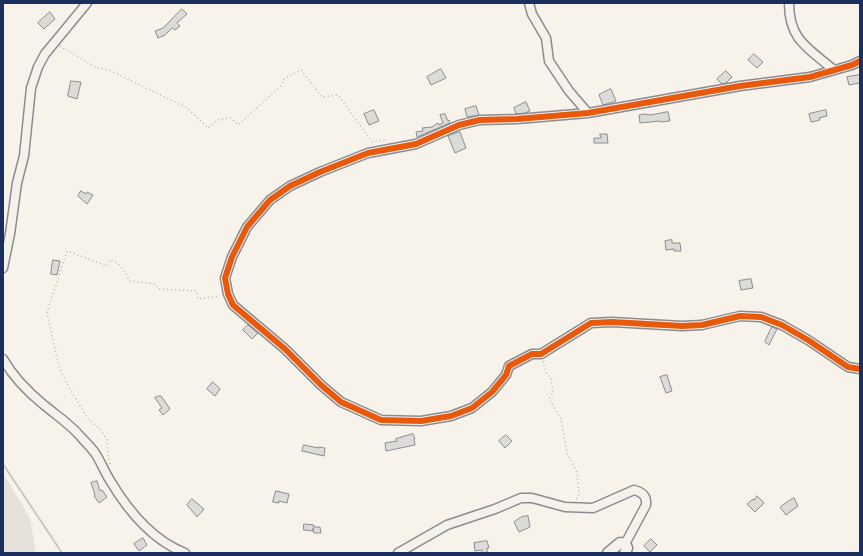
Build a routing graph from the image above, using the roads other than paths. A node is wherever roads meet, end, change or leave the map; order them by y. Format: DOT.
graph roads {
  1 [pos="87,3"];
  2 [pos="528,3"];
  3 [pos="789,3"];
  4 [pos="860,61"];
  5 [pos="834,70"];
  6 [pos="588,113"];
  7 [pos="3,268"];
  8 [pos="3,359"];
  9 [pos="860,368"];
  10 [pos="625,548"];
  11 [pos="185,553"];
  12 [pos="398,553"];
  13 [pos="608,553"];
  1 -- 7 [label="street"];
  2 -- 6 [label="street"];
  3 -- 5 [label="street"];
  4 -- 5 [label="street"];
  5 -- 6 [label="street"];
  6 -- 9 [label="street"];
  8 -- 11 [label="street"];
  10 -- 12 [label="street"];
  10 -- 13 [label="main road"];
}
